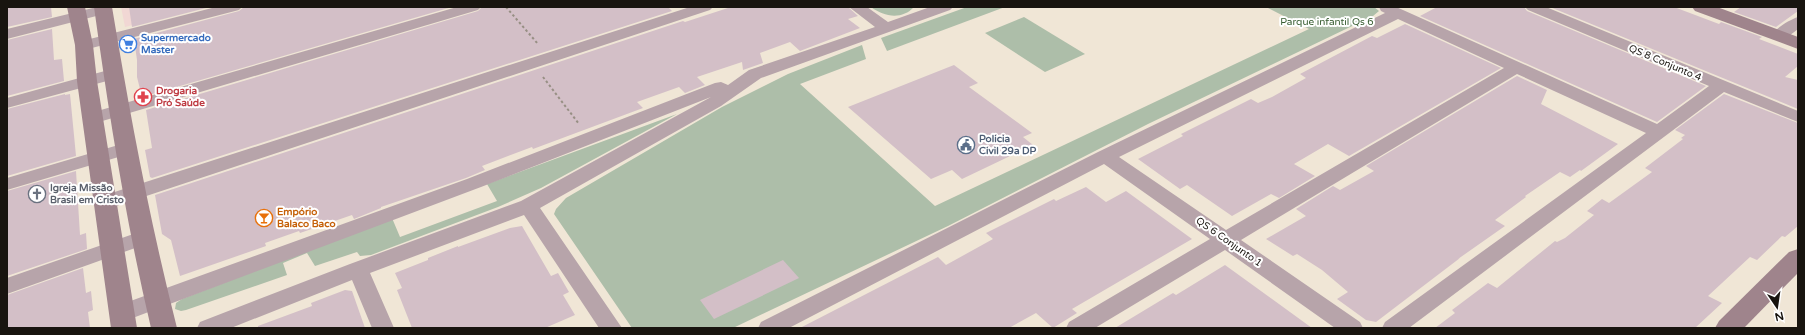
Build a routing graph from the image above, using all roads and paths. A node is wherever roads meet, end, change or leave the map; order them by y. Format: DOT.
graph roads {
  1 [pos="234,7"];
  2 [pos="473,7"];
  3 [pos="506,7"];
  4 [pos="705,7"];
  5 [pos="857,7"];
  6 [pos="1533,7"];
  7 [pos="1700,7"];
  8 [pos="939,8"];
  9 [pos="103,9"];
  10 [pos="1391,10"];
  11 [pos="77,12"];
  12 [pos="1798,22"];
  13 [pos="887,28"];
  14 [pos="7,34"];
  15 [pos="1779,36"];
  16 [pos="107,40"];
  17 [pos="1798,43"];
  18 [pos="84,46"];
  19 [pos="550,58"];
  20 [pos="532,64"];
  21 [pos="1517,67"];
  22 [pos="112,74"];
  23 [pos="756,74"];
  24 [pos="87,81"];
  25 [pos="1720,86"];
  26 [pos="7,103"];
  27 [pos="118,110"];
  28 [pos="1798,117"];
  29 [pos="93,118"];
  30 [pos="1658,131"];
  31 [pos="591,138"];
  32 [pos="125,149"];
  33 [pos="98,156"];
  34 [pos="1105,156"];
  35 [pos="7,184"];
  36 [pos="133,193"];
  37 [pos="106,202"];
  38 [pos="528,206"];
  39 [pos="142,238"];
  40 [pos="1226,239"];
  41 [pos="112,250"];
  42 [pos="1798,258"];
  43 [pos="358,269"];
  44 [pos="7,286"];
  45 [pos="157,300"];
  46 [pos="123,321"];
  47 [pos="164,328"];
  48 [pos="208,328"];
  49 [pos="383,328"];
  50 [pos="611,328"];
  51 [pos="769,328"];
  52 [pos="1077,328"];
  53 [pos="1352,328"];
  54 [pos="1393,328"];
  55 [pos="1728,328"];
  1 -- 16 [label="street"];
  2 -- 27 [label="street"];
  3 -- 19 [label="path"];
  4 -- 19 [label="street"];
  5 -- 13 [label="street"];
  6 -- 25 [label="street, QS 8 Conjunto 4"];
  7 -- 15 [label="street"];
  8 -- 13 [label="street"];
  9 -- 11 [label="street"];
  9 -- 16 [label="street"];
  10 -- 21 [label="street"];
  10 -- 34 [label="street"];
  11 -- 14 [label="street"];
  11 -- 18 [label="street"];
  12 -- 15 [label="street"];
  13 -- 23 [label="street"];
  15 -- 17 [label="street"];
  16 -- 18 [label="street"];
  16 -- 22 [label="street"];
  18 -- 24 [label="street"];
  19 -- 20 [label="street"];
  20 -- 31 [label="path"];
  20 -- 36 [label="street"];
  21 -- 30 [label="street"];
  21 -- 40 [label="street"];
  22 -- 24 [label="street"];
  22 -- 27 [label="street"];
  23 -- 31 [label="street"];
  23 -- 38 [label="street"];
  24 -- 26 [label="street"];
  24 -- 29 [label="street"];
  25 -- 28 [label="street, QS 8 Conjunto 4"];
  25 -- 30 [label="street"];
  27 -- 29 [label="street"];
  27 -- 32 [label="street"];
  29 -- 33 [label="street"];
  30 -- 54 [label="street"];
  31 -- 45 [label="street"];
  32 -- 33 [label="street"];
  32 -- 36 [label="street"];
  33 -- 35 [label="street"];
  33 -- 37 [label="street"];
  34 -- 40 [label="street, QS 6 Conjunto 1"];
  34 -- 51 [label="street"];
  36 -- 37 [label="street"];
  36 -- 39 [label="street"];
  37 -- 41 [label="street"];
  38 -- 43 [label="street"];
  38 -- 50 [label="street"];
  39 -- 41 [label="street"];
  39 -- 45 [label="street"];
  40 -- 52 [label="street"];
  40 -- 53 [label="street, QS 6 Conjunto 1"];
  41 -- 44 [label="street"];
  41 -- 46 [label="street"];
  42 -- 55 [label="street"];
  43 -- 48 [label="street"];
  43 -- 49 [label="street"];
  45 -- 46 [label="street"];
  45 -- 47 [label="street"];
}
